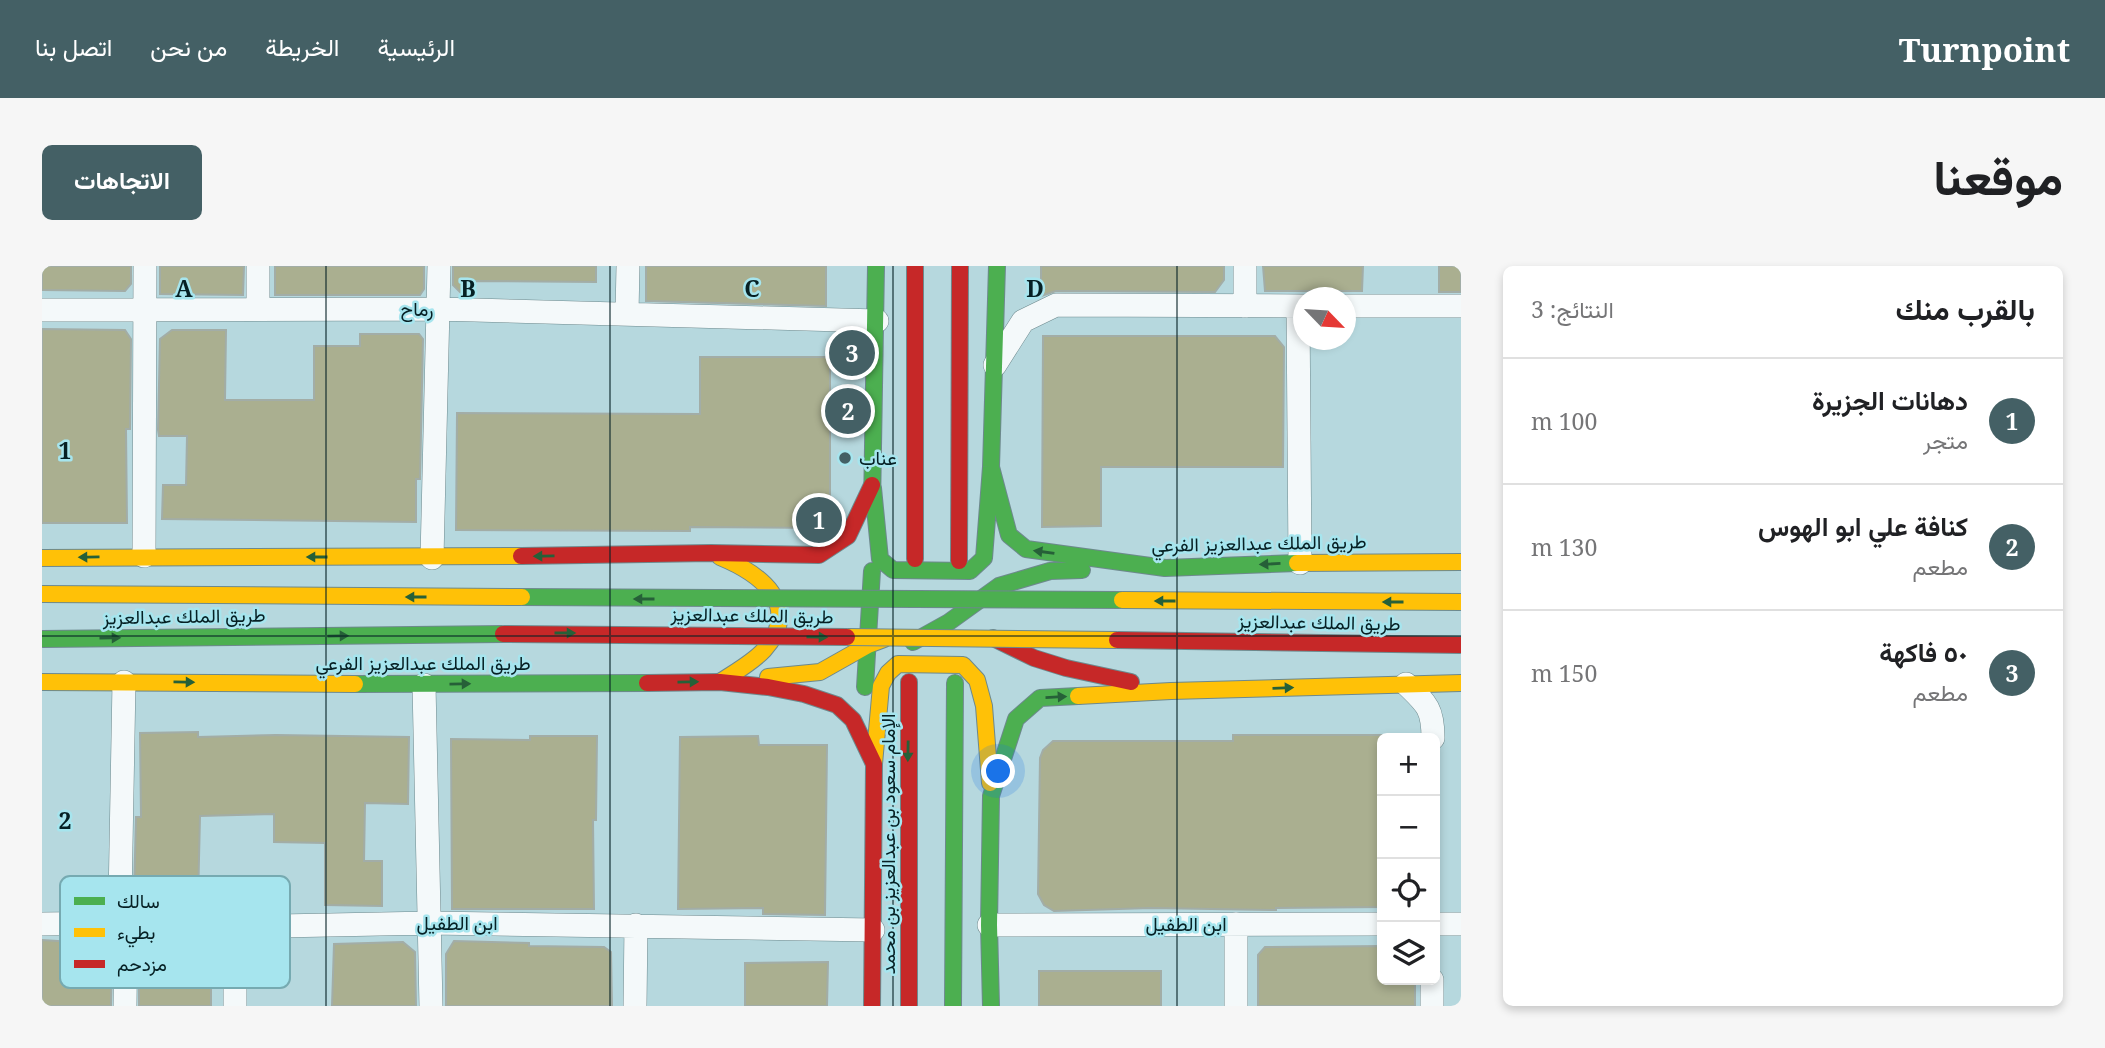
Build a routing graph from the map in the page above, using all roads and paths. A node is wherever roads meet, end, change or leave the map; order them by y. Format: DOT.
graph roads {
  1 [pos="145,266"];
  2 [pos="258,266"];
  3 [pos="439,266"];
  4 [pos="628,266"];
  5 [pos="876,266"];
  6 [pos="915,266"];
  7 [pos="960,266"];
  8 [pos="997,266"];
  9 [pos="1245,266"];
  10 [pos="1245,306"];
  11 [pos="1293,306"];
  12 [pos="1356,306"];
  13 [pos="1461,306"];
  14 [pos="258,309"];
  15 [pos="438,309"];
  16 [pos="42,310"];
  17 [pos="145,311"];
  18 [pos="627,313"];
  19 [pos="877,321"];
  20 [pos="1301,350"];
  21 [pos="995,365"];
  22 [pos="991,467"];
  23 [pos="872,485"];
  24 [pos="711,553"];
  25 [pos="144,556"];
  26 [pos="42,558"];
  27 [pos="432,558"];
  28 [pos="915,559"];
  29 [pos="959,561"];
  30 [pos="873,562"];
  31 [pos="1461,562"];
  32 [pos="1300,563"];
  33 [pos="832,566"];
  34 [pos="1000,568"];
  35 [pos="1165,568"];
  36 [pos="856,577"];
  37 [pos="1110,578"];
  38 [pos="870,586"];
  39 [pos="1089,587"];
  40 [pos="42,594"];
  41 [pos="1461,602"];
  42 [pos="939,622"];
  43 [pos="995,637"];
  44 [pos="42,639"];
  45 [pos="868,645"];
  46 [pos="1461,645"];
  47 [pos="42,681"];
  48 [pos="124,681"];
  49 [pos="720,682"];
  50 [pos="909,682"];
  51 [pos="955,683"];
  52 [pos="1454,683"];
  53 [pos="1406,684"];
  54 [pos="424,685"];
  55 [pos="865,687"];
  56 [pos="998,688"];
  57 [pos="1171,691"];
  58 [pos="804,694"];
  59 [pos="1433,727"];
  60 [pos="874,764"];
  61 [pos="991,796"];
  62 [pos="120,876"];
  63 [pos="431,923"];
  64 [pos="42,924"];
  65 [pos="60,924"];
  66 [pos="1236,924"];
  67 [pos="1377,924"];
  68 [pos="1440,924"];
  69 [pos="1461,924"];
  70 [pos="636,925"];
  71 [pos="989,925"];
  72 [pos="290,926"];
  73 [pos="873,930"];
  74 [pos="1432,985"];
  75 [pos="125,988"];
  76 [pos="235,988"];
  77 [pos="125,1006"];
  78 [pos="235,1006"];
  79 [pos="431,1006"];
  80 [pos="635,1006"];
  81 [pos="872,1006"];
  82 [pos="909,1006"];
  83 [pos="953,1006"];
  84 [pos="991,1006"];
  85 [pos="1236,1006"];
  86 [pos="1432,1006"];
  1 -- 17 [label="street"];
  2 -- 14 [label="street"];
  3 -- 15 [label="street"];
  4 -- 18 [label="street"];
  5 -- 19 [label="street"];
  6 -- 28 [label="street"];
  7 -- 29 [label="street"];
  8 -- 21 [label="street"];
  9 -- 10 [label="street"];
  10 -- 11 [label="street"];
  10 -- 21 [label="street"];
  12 -- 13 [label="street"];
  14 -- 15 [label="street, رماح"];
  14 -- 17 [label="street, رماح"];
  15 -- 18 [label="street, رماح"];
  15 -- 27 [label="street"];
  16 -- 17 [label="street, رماح"];
  17 -- 25 [label="street"];
  18 -- 19 [label="street, رماح"];
  19 -- 23 [label="street"];
  20 -- 32 [label="street"];
  21 -- 22 [label="street"];
  22 -- 23 [label="street"];
  22 -- 34 [label="street"];
  35 -- 22 [label="street, طريق الملك عبدالعزيز الفرعي, one-way"];
  23 -- 24 [label="street"];
  23 -- 30 [label="street"];
  24 -- 27 [label="street, one-way"];
  24 -- 33 [label="street"];
  24 -- 49 [label="street"];
  25 -- 26 [label="street, one-way"];
  27 -- 25 [label="street, one-way"];
  30 -- 38 [label="street"];
  30 -- 42 [label="street"];
  31 -- 32 [label="street, طريق الملك عبدالعزيز الفرعي"];
  32 -- 35 [label="street, طريق الملك عبدالعزيز الفرعي, one-way"];
  34 -- 35 [label="street"];
  34 -- 42 [label="street"];
  34 -- 42 [label="street"];
  34 -- 43 [label="street"];
  35 -- 37 [label="street"];
  36 -- 38 [label="street"];
  38 -- 42 [label="street"];
  38 -- 45 [label="street"];
  39 -- 57 [label="street"];
  41 -- 40 [label="street, طريق الملك عبدالعزيز, one-way, bridge"];
  42 -- 43 [label="street"];
  42 -- 45 [label="street"];
  42 -- 55 [label="street"];
  43 -- 57 [label="street"];
  44 -- 46 [label="street, طريق الملك عبدالعزيز, one-way, bridge"];
  45 -- 49 [label="street"];
  45 -- 55 [label="street"];
  47 -- 48 [label="street, طريق الملك عبدالعزيز الفرعي"];
  48 -- 54 [label="street, طريق الملك عبدالعزيز الفرعي, one-way"];
  48 -- 62 [label="street"];
  54 -- 49 [label="street, طريق الملك عبدالعزيز الفرعي, one-way"];
  49 -- 58 [label="street, طريق الملك عبدالعزيز الفرعي"];
  50 -- 82 [label="street, الإمام سعود بن عبدالعزيز بن محمد, one-way"];
  51 -- 83 [label="street"];
  52 -- 53 [label="street"];
  52 -- 59 [label="street"];
  57 -- 53 [label="street, one-way"];
  53 -- 59 [label="street"];
  54 -- 63 [label="street"];
  55 -- 60 [label="street"];
  56 -- 61 [label="street"];
  61 -- 57 [label="street, one-way"];
  58 -- 60 [label="street, الإمام سعود بن عبدالعزيز بن محمد"];
  60 -- 61 [label="street"];
  60 -- 73 [label="street, الإمام سعود بن عبدالعزيز بن محمد"];
  61 -- 71 [label="street"];
  63 -- 70 [label="street, ابن الطفيل"];
  63 -- 72 [label="street, ابن الطفيل"];
  63 -- 79 [label="street"];
  64 -- 65 [label="street, ابن الطفيل"];
  66 -- 67 [label="street, ابن الطفيل"];
  66 -- 71 [label="street, ابن الطفيل"];
  66 -- 85 [label="street"];
  68 -- 69 [label="street"];
  70 -- 73 [label="street, ابن الطفيل"];
  70 -- 80 [label="street"];
  71 -- 84 [label="street"];
  73 -- 81 [label="street, الإمام سعود بن عبدالعزيز بن محمد"];
  74 -- 86 [label="street"];
  75 -- 77 [label="street"];
  76 -- 78 [label="street"];
}
